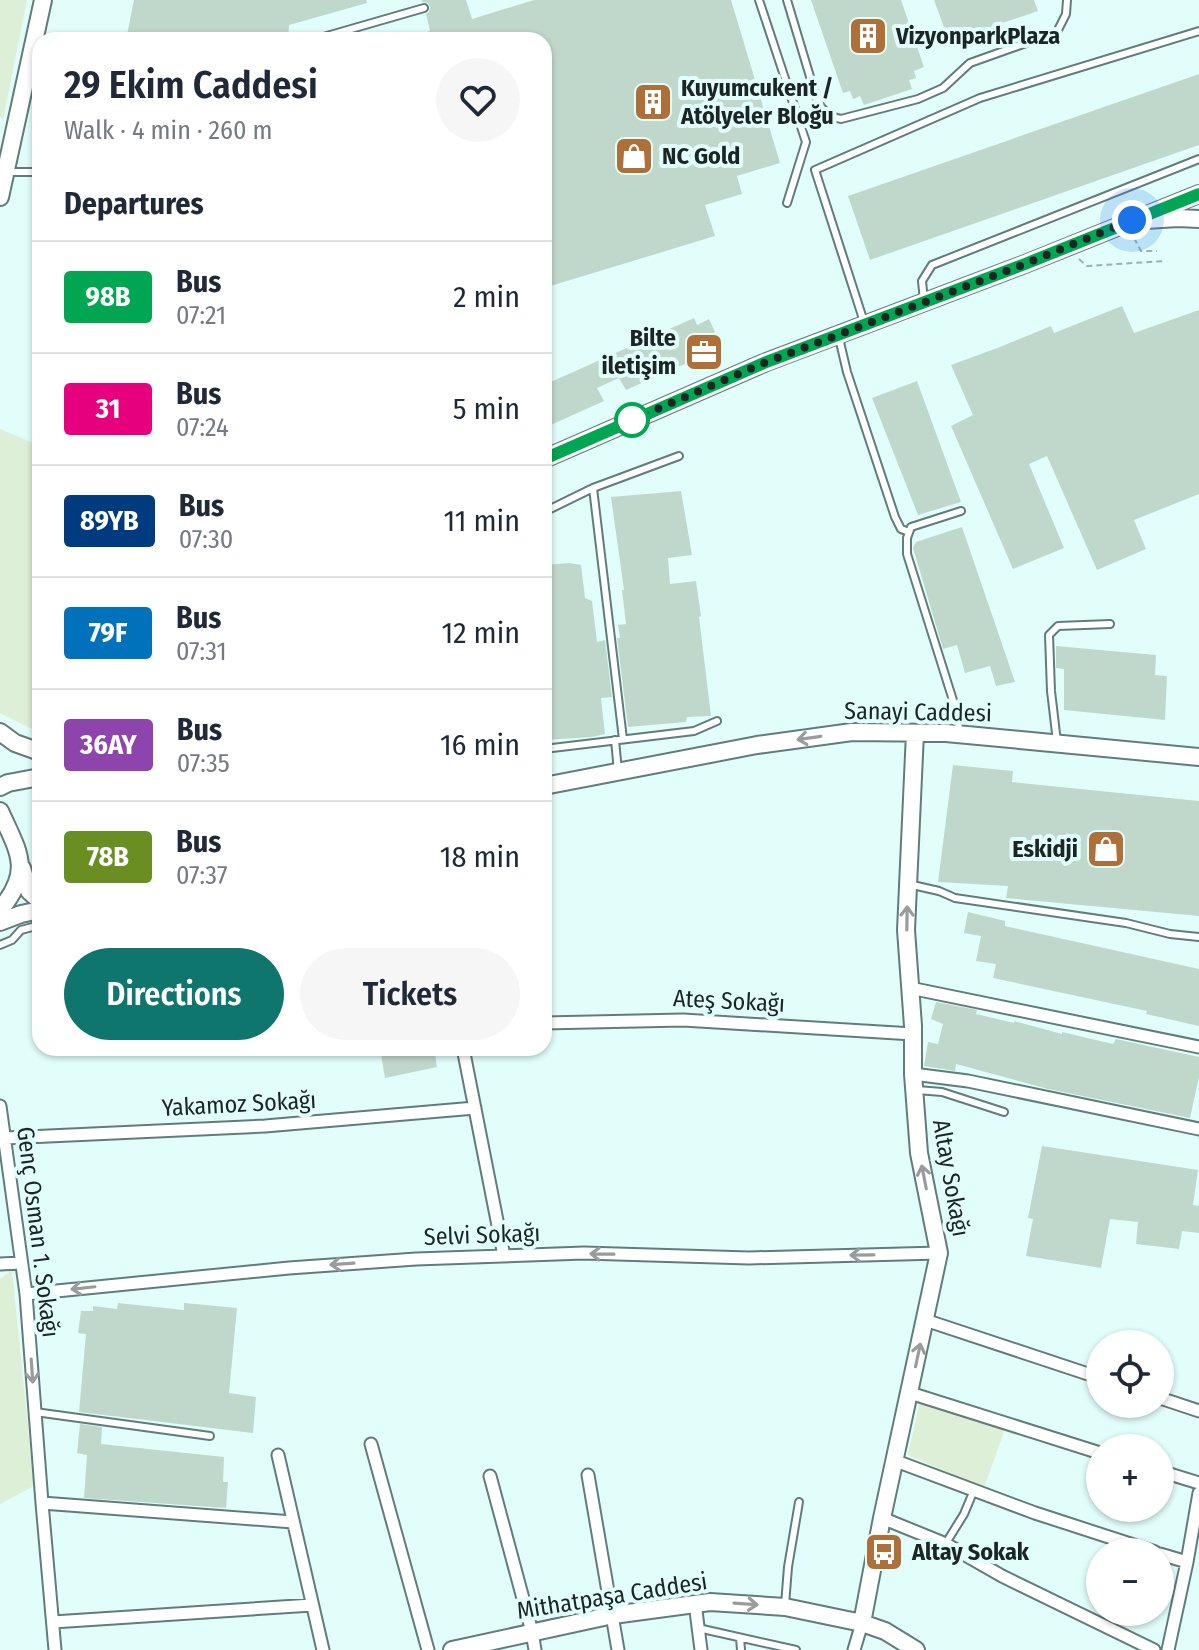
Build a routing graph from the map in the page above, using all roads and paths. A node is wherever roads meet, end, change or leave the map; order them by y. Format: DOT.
graph roads {
  1 [pos="43,0"];
  2 [pos="759,0"];
  3 [pos="787,0"];
  4 [pos="1067,0"];
  5 [pos="424,8"];
  6 [pos="1199,31"];
  7 [pos="36,32"];
  8 [pos="341,32"];
  9 [pos="32,50"];
  10 [pos="0,135"];
  11 [pos="1199,159"];
  12 [pos="5,172"];
  13 [pos="32,172"];
  14 [pos="1199,194"];
  15 [pos="0,197"];
  16 [pos="787,203"];
  17 [pos="1199,219"];
  18 [pos="1130,221"];
  19 [pos="1067,247"];
  20 [pos="1157,251"];
  21 [pos="1165,261"];
  22 [pos="924,301"];
  23 [pos="864,324"];
  24 [pos="838,334"];
  25 [pos="552,456"];
  26 [pos="679,456"];
  27 [pos="593,488"];
  28 [pos="552,508"];
  29 [pos="961,511"];
  30 [pos="909,532"];
  31 [pos="1110,624"];
  32 [pos="717,721"];
  33 [pos="0,732"];
  34 [pos="915,733"];
  35 [pos="960,734"];
  36 [pos="619,740"];
  37 [pos="1057,742"];
  38 [pos="552,748"];
  39 [pos="32,749"];
  40 [pos="1199,757"];
  41 [pos="618,771"];
  42 [pos="32,778"];
  43 [pos="552,784"];
  44 [pos="0,787"];
  45 [pos="0,811"];
  46 [pos="19,857"];
  47 [pos="908,884"];
  48 [pos="32,894"];
  49 [pos="0,910"];
  50 [pos="32,912"];
  51 [pos="0,922"];
  52 [pos="32,927"];
  53 [pos="1199,937"];
  54 [pos="0,945"];
  55 [pos="910,988"];
  56 [pos="552,1023"];
  57 [pos="913,1034"];
  58 [pos="1199,1047"];
  59 [pos="465,1056"];
  60 [pos="913,1082"];
  61 [pos="0,1106"];
  62 [pos="475,1108"];
  63 [pos="1004,1112"];
  64 [pos="1199,1129"];
  65 [pos="5,1138"];
  66 [pos="939,1253"];
  67 [pos="504,1256"];
  68 [pos="21,1263"];
  69 [pos="0,1264"];
  70 [pos="26,1294"];
  71 [pos="925,1320"];
  72 [pos="1086,1373"];
  73 [pos="910,1393"];
  74 [pos="1174,1403"];
  75 [pos="1199,1411"];
  76 [pos="35,1412"];
  77 [pos="210,1436"];
  78 [pos="371,1444"];
  79 [pos="1086,1449"];
  80 [pos="278,1455"];
  81 [pos="896,1461"];
  82 [pos="588,1475"];
  83 [pos="1174,1475"];
  84 [pos="490,1476"];
  85 [pos="1199,1483"];
  86 [pos="974,1490"];
  87 [pos="1199,1493"];
  88 [pos="799,1502"];
  89 [pos="42,1503"];
  90 [pos="882,1518"];
  91 [pos="293,1522"];
  92 [pos="1112,1538"];
  93 [pos="946,1544"];
  94 [pos="1174,1558"];
  95 [pos="1187,1562"];
  96 [pos="695,1603"];
  97 [pos="312,1605"];
  98 [pos="785,1607"];
  99 [pos="613,1615"];
  100 [pos="53,1622"];
  101 [pos="862,1623"];
  102 [pos="698,1628"];
  103 [pos="532,1632"];
  104 [pos="740,1638"];
  105 [pos="474,1647"];
  106 [pos="55,1650"];
  107 [pos="323,1650"];
  108 [pos="428,1650"];
  109 [pos="452,1650"];
  110 [pos="535,1650"];
  111 [pos="618,1650"];
  112 [pos="701,1650"];
  113 [pos="741,1650"];
  114 [pos="796,1650"];
  115 [pos="854,1650"];
  116 [pos="915,1650"];
  117 [pos="1154,1650"];
  118 [pos="1168,1650"];
  1 -- 7 [label="main road"];
  2 -- 16 [label="lane"];
  3 -- 4 [label="lane"];
  5 -- 8 [label="lane"];
  6 -- 23 [label="lane"];
  9 -- 12 [label="main road"];
  10 -- 12 [label="main road"];
  11 -- 22 [label="lane"];
  12 -- 13 [label="lane"];
  12 -- 15 [label="main road"];
  14 -- 18 [label="main road"];
  17 -- 18 [label="main road"];
  18 -- 19 [label="main road"];
  18 -- 20 [label="path"];
  19 -- 21 [label="path"];
  19 -- 22 [label="main road"];
  22 -- 23 [label="main road"];
  23 -- 24 [label="main road"];
  24 -- 25 [label="main road"];
  24 -- 30 [label="lane"];
  26 -- 27 [label="lane"];
  27 -- 28 [label="lane"];
  27 -- 36 [label="lane"];
  29 -- 30 [label="lane"];
  30 -- 35 [label="lane"];
  31 -- 37 [label="lane"];
  32 -- 36 [label="lane"];
  33 -- 39 [label="main road"];
  34 -- 35 [label="main road, Sanayi Caddesi"];
  34 -- 41 [label="main road, Sanayi Caddesi, one-way"];
  34 -- 47 [label="main road, Altay Sokağı"];
  35 -- 37 [label="main road, Sanayi Caddesi"];
  36 -- 38 [label="lane"];
  36 -- 41 [label="lane"];
  37 -- 40 [label="main road, Sanayi Caddesi"];
  41 -- 43 [label="main road, Sanayi Caddesi"];
  42 -- 44 [label="main road"];
  45 -- 46 [label="main road"];
  46 -- 48 [label="main road"];
  46 -- 49 [label="main road"];
  47 -- 53 [label="lane"];
  55 -- 47 [label="main road, Altay Sokağı, one-way"];
  50 -- 51 [label="main road"];
  52 -- 54 [label="lane"];
  55 -- 57 [label="main road, Altay Sokağı"];
  55 -- 58 [label="street"];
  56 -- 57 [label="street, Ateş Sokağı"];
  57 -- 60 [label="main road, Altay Sokağı"];
  59 -- 62 [label="street"];
  60 -- 63 [label="lane"];
  60 -- 64 [label="street"];
  66 -- 60 [label="main road, Altay Sokağı, one-way"];
  61 -- 65 [label="street, Genç Osman 1. Sokağı"];
  62 -- 65 [label="street, Yakamoz Sokağı"];
  62 -- 67 [label="street"];
  65 -- 68 [label="street, Genç Osman 1. Sokağı"];
  66 -- 67 [label="street, Selvi Sokağı, one-way"];
  66 -- 71 [label="main road, Altay Sokağı"];
  67 -- 70 [label="street, Selvi Sokağı, one-way"];
  68 -- 69 [label="street"];
  68 -- 70 [label="street, Genç Osman 1. Sokağı"];
  70 -- 76 [label="street, Genç Osman 1. Sokağı, one-way"];
  71 -- 72 [label="street"];
  73 -- 71 [label="main road, Altay Sokağı, one-way"];
  73 -- 79 [label="street"];
  73 -- 81 [label="main road, Altay Sokağı"];
  74 -- 75 [label="street"];
  76 -- 77 [label="lane"];
  76 -- 89 [label="street, Genç Osman 1. Sokağı"];
  78 -- 108 [label="street"];
  80 -- 91 [label="street"];
  81 -- 86 [label="street"];
  81 -- 90 [label="main road, Altay Sokağı"];
  82 -- 99 [label="street"];
  83 -- 85 [label="street"];
  84 -- 103 [label="street"];
  86 -- 92 [label="street"];
  86 -- 93 [label="lane"];
  87 -- 95 [label="street"];
  88 -- 98 [label="lane"];
  89 -- 91 [label="street"];
  89 -- 100 [label="street, Genç Osman 1. Sokağı"];
  90 -- 93 [label="street"];
  90 -- 101 [label="main road, Altay Sokağı"];
  91 -- 97 [label="street"];
  93 -- 117 [label="street"];
  94 -- 95 [label="street"];
  95 -- 118 [label="street"];
  96 -- 98 [label="main road, Mithatpaşa Caddesi, one-way"];
  96 -- 99 [label="main road, Mithatpaşa Caddesi"];
  96 -- 102 [label="street"];
  97 -- 100 [label="street"];
  97 -- 107 [label="street"];
  98 -- 101 [label="main road, Mithatpaşa Caddesi"];
  99 -- 103 [label="main road, Mithatpaşa Caddesi"];
  99 -- 111 [label="street"];
  100 -- 106 [label="street, Genç Osman 1. Sokağı"];
  101 -- 115 [label="street"];
  101 -- 116 [label="main road, Mithatpaşa Caddesi"];
  102 -- 104 [label="lane"];
  102 -- 112 [label="street"];
  103 -- 105 [label="main road, Mithatpaşa Caddesi"];
  103 -- 110 [label="street"];
  104 -- 113 [label="lane"];
  104 -- 114 [label="lane"];
  105 -- 109 [label="main road, Mithatpaşa Caddesi"];
}
